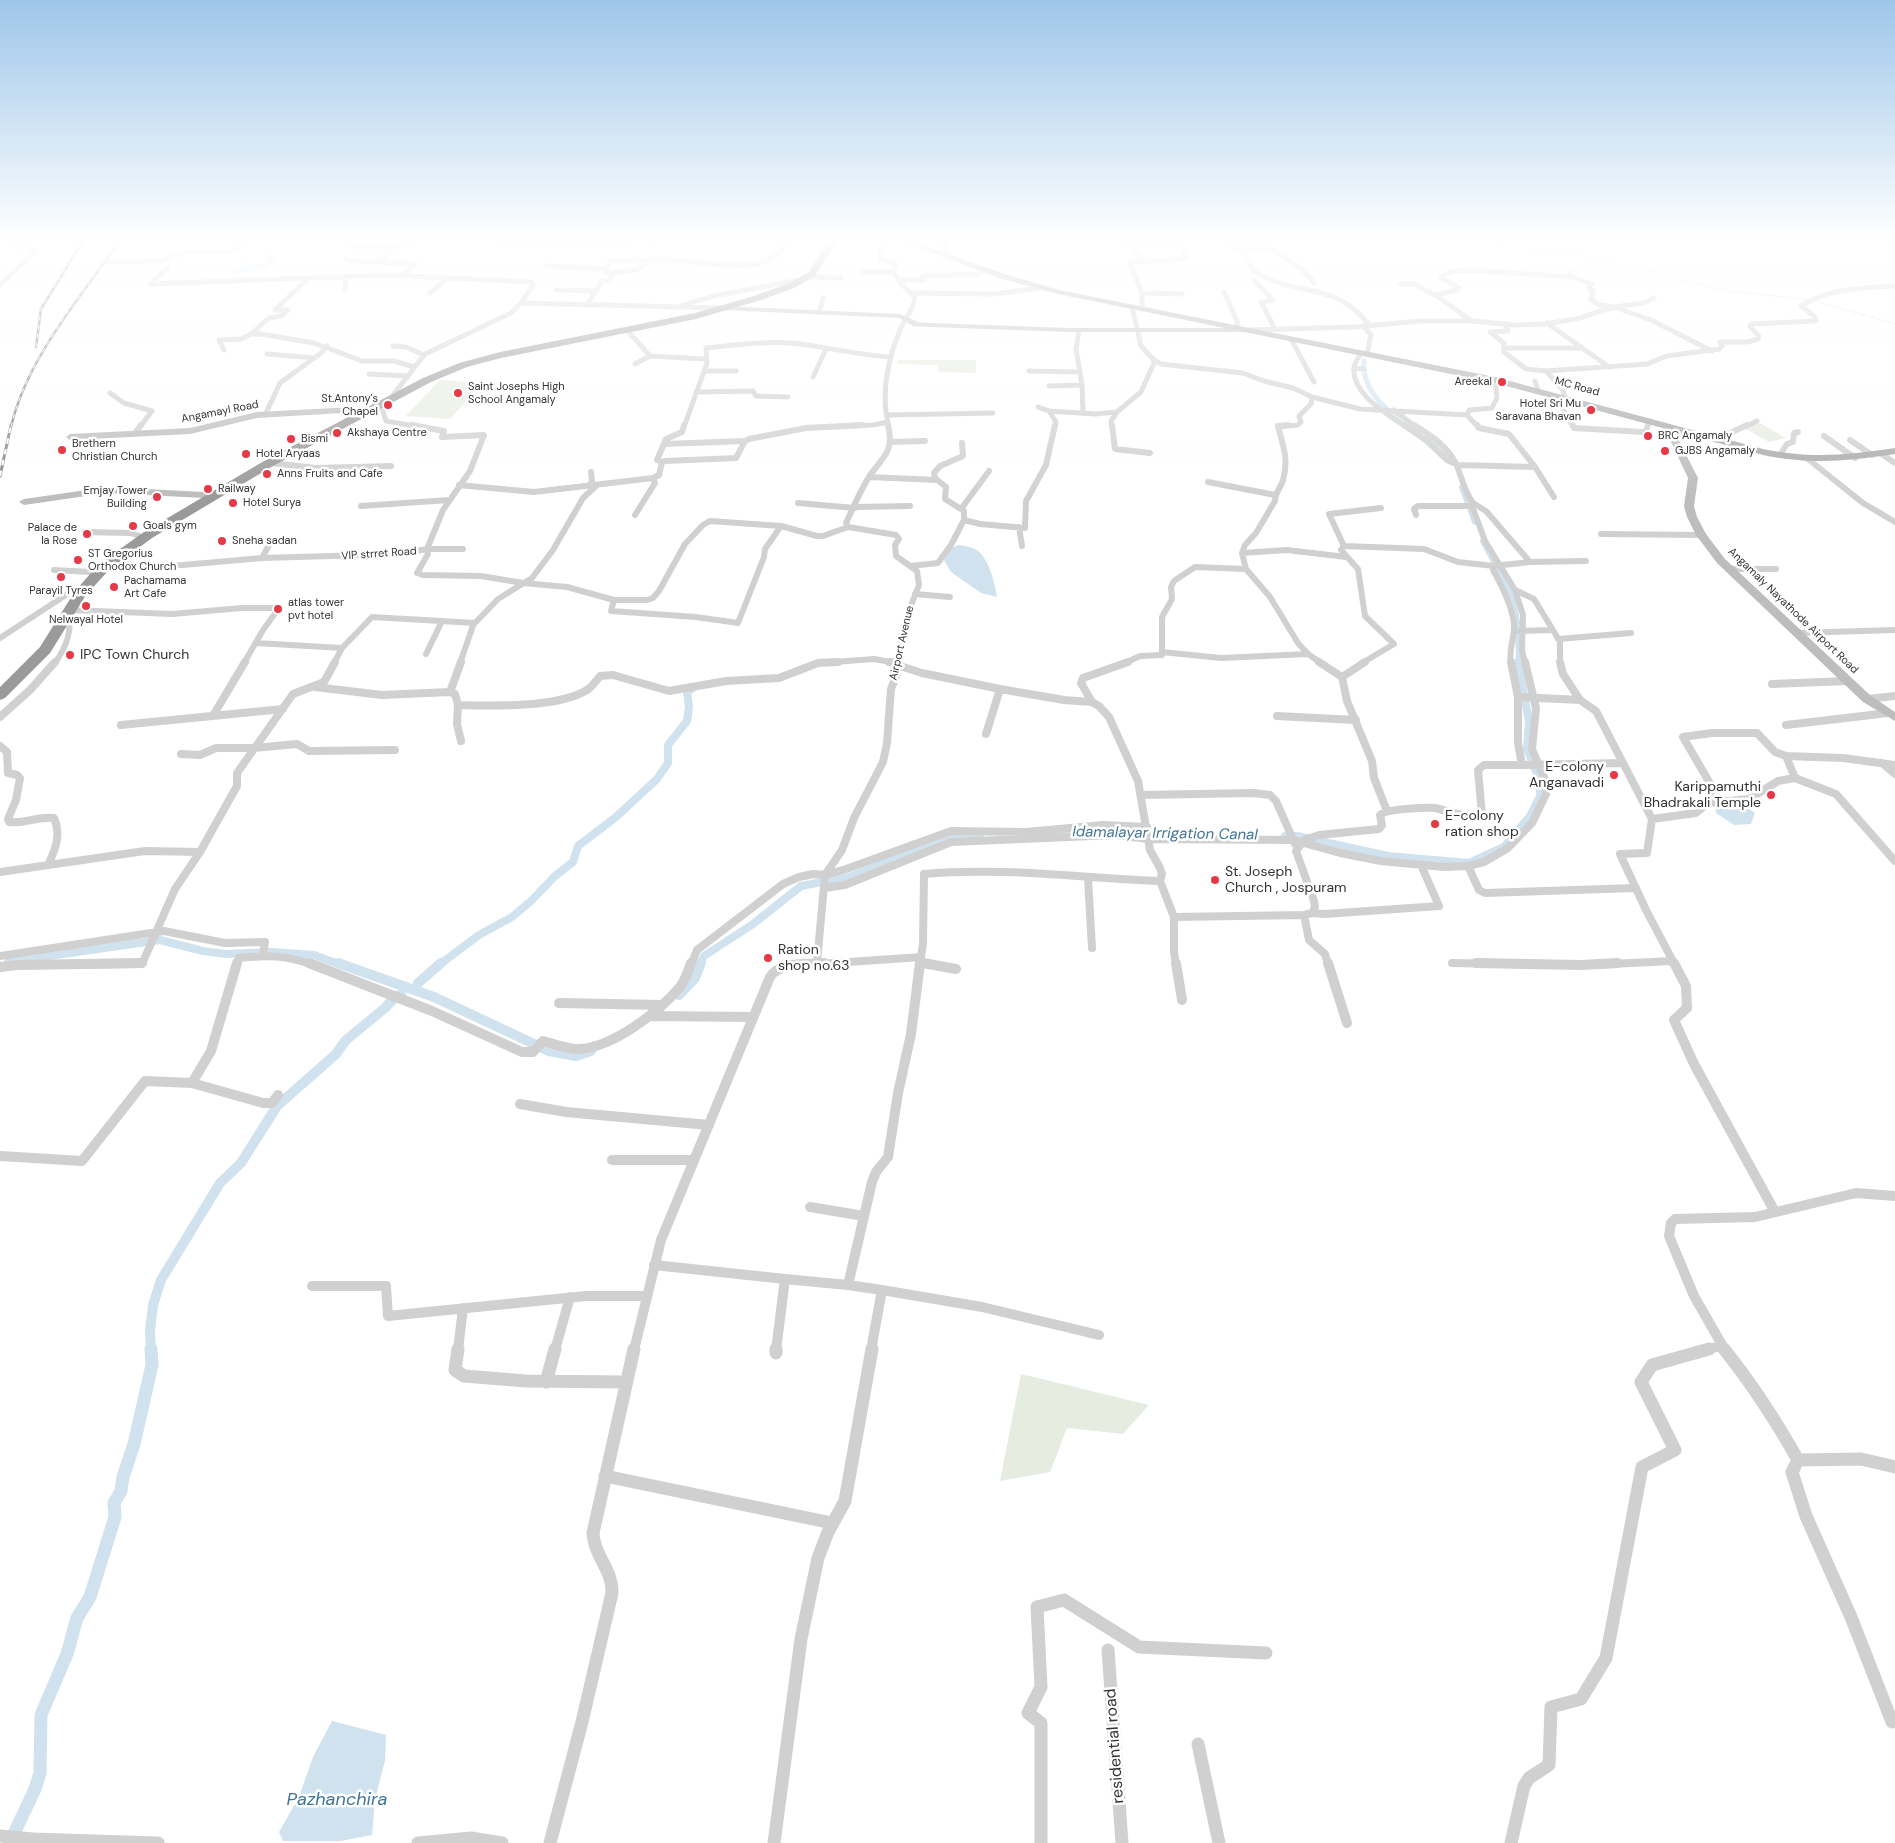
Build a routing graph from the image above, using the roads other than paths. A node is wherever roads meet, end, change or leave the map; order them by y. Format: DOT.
graph roads {
  1 [pos="259,327"];
  2 [pos="479,327"];
  3 [pos="627,327"];
  4 [pos="640,327"];
  5 [pos="901,327"];
  6 [pos="986,327"];
  7 [pos="1136,327"];
  8 [pos="1232,327"];
  9 [pos="1375,327"];
  10 [pos="1482,327"];
  11 [pos="1507,327"];
  12 [pos="1553,327"];
  13 [pos="1665,327"];
  14 [pos="1750,327"];
  15 [pos="1237,328"];
  16 [pos="1367,328"];
  17 [pos="1275,329"];
  18 [pos="627,330"];
  19 [pos="1079,330"];
  20 [pos="1248,330"];
  21 [pos="1137,331"];
  22 [pos="1490,332"];
  23 [pos="251,334"];
  24 [pos="1291,339"];
  25 [pos="327,346"];
  26 [pos="393,346"];
  27 [pos="1504,348"];
  28 [pos="1583,348"];
  29 [pos="826,349"];
  30 [pos="224,350"];
  31 [pos="1712,351"];
  32 [pos="1364,353"];
  33 [pos="267,354"];
  34 [pos="424,355"];
  35 [pos="650,356"];
  36 [pos="890,357"];
  37 [pos="315,358"];
  38 [pos="706,358"];
  39 [pos="1153,359"];
  40 [pos="635,364"];
  41 [pos="414,367"];
  42 [pos="1609,367"];
  43 [pos="1354,368"];
  44 [pos="1364,369"];
  45 [pos="704,371"];
  46 [pos="736,371"];
  47 [pos="1029,371"];
  48 [pos="1544,371"];
  49 [pos="1079,372"];
  50 [pos="369,374"];
  51 [pos="408,376"];
  52 [pos="813,377"];
  53 [pos="1495,380"];
  54 [pos="1314,382"];
  55 [pos="1082,385"];
  56 [pos="1049,386"];
  57 [pos="696,392"];
  58 [pos="110,393"];
  59 [pos="393,395"];
  60 [pos="1565,396"];
  61 [pos="788,397"];
  62 [pos="1312,397"];
  63 [pos="1038,407"];
  64 [pos="374,408"];
  65 [pos="1050,410"];
  66 [pos="1381,410"];
  67 [pos="1394,410"];
  68 [pos="1083,412"];
  69 [pos="1117,412"];
  70 [pos="993,413"];
  71 [pos="1467,414"];
  72 [pos="265,415"];
  73 [pos="887,419"];
  74 [pos="1649,421"];
  75 [pos="1758,421"];
  76 [pos="1668,427"];
  77 [pos="1798,432"];
  78 [pos="135,433"];
  79 [pos="1824,436"];
  80 [pos="70,437"];
  81 [pos="1716,440"];
  82 [pos="1850,440"];
  83 [pos="745,441"];
  84 [pos="925,441"];
  85 [pos="890,442"];
  86 [pos="962,443"];
  87 [pos="664,444"];
  88 [pos="1895,451"];
  89 [pos="1150,453"];
  90 [pos="1876,454"];
  91 [pos="1780,455"];
  92 [pos="1855,458"];
  93 [pos="1808,459"];
  94 [pos="662,462"];
  95 [pos="271,463"];
  96 [pos="1895,463"];
  97 [pos="1455,464"];
  98 [pos="391,466"];
  99 [pos="1535,467"];
  100 [pos="989,471"];
  101 [pos="591,472"];
  102 [pos="869,476"];
  103 [pos="653,478"];
  104 [pos="937,480"];
  105 [pos="1208,482"];
  106 [pos="459,485"];
  107 [pos="593,486"];
  108 [pos="204,495"];
  109 [pos="1275,495"];
  110 [pos="1554,497"];
  111 [pos="449,500"];
  112 [pos="24,502"];
  113 [pos="798,503"];
  114 [pos="1472,505"];
  115 [pos="361,506"];
  116 [pos="910,506"];
  117 [pos="855,508"];
  118 [pos="1381,508"];
  119 [pos="961,509"];
  120 [pos="635,515"];
  121 [pos="1416,515"];
  122 [pos="964,520"];
  123 [pos="1895,522"];
  124 [pos="780,526"];
  125 [pos="848,527"];
  126 [pos="1019,527"];
  127 [pos="84,532"];
  128 [pos="1601,534"];
  129 [pos="1701,535"];
  130 [pos="142,536"];
  131 [pos="270,543"];
  132 [pos="1022,546"];
  133 [pos="1344,546"];
  134 [pos="427,548"];
  135 [pos="463,549"];
  136 [pos="1242,553"];
  137 [pos="1346,557"];
  138 [pos="262,558"];
  139 [pos="110,562"];
  140 [pos="1530,562"];
  141 [pos="1586,562"];
  142 [pos="910,566"];
  143 [pos="1498,566"];
  144 [pos="1246,569"];
  145 [pos="1730,569"];
  146 [pos="1776,569"];
  147 [pos="54,570"];
  148 [pos="90,572"];
  149 [pos="523,583"];
  150 [pos="1515,590"];
  151 [pos="72,591"];
  152 [pos="915,594"];
  153 [pos="950,597"];
  154 [pos="614,600"];
  155 [pos="69,610"];
  156 [pos="442,621"];
  157 [pos="474,623"];
  158 [pos="1553,630"];
  159 [pos="1895,630"];
  160 [pos="1512,631"];
  161 [pos="1524,631"];
  162 [pos="1631,633"];
  163 [pos="1797,633"];
  164 [pos="0,638"];
  165 [pos="1558,639"];
  166 [pos="44,643"];
  167 [pos="256,643"];
  168 [pos="342,648"];
  169 [pos="1162,652"];
  170 [pos="426,654"];
  171 [pos="1308,654"];
  172 [pos="897,664"];
  173 [pos="1342,677"];
  174 [pos="1847,680"];
  175 [pos="0,681"];
  176 [pos="1772,684"];
  177 [pos="315,687"];
  178 [pos="1000,689"];
  179 [pos="450,692"];
  180 [pos="0,695"];
  181 [pos="1895,696"];
  182 [pos="1518,697"];
  183 [pos="1867,698"];
  184 [pos="1534,699"];
  185 [pos="1580,700"];
  186 [pos="1092,702"];
  187 [pos="458,706"];
  188 [pos="283,709"];
  189 [pos="214,714"];
  190 [pos="1891,715"];
  191 [pos="1277,716"];
  192 [pos="0,717"];
  193 [pos="1356,720"];
  194 [pos="121,725"];
  195 [pos="1786,725"];
  196 [pos="986,734"];
  197 [pos="461,741"];
  198 [pos="0,746"];
  199 [pos="254,748"];
  200 [pos="395,750"];
  201 [pos="180,754"];
  202 [pos="1786,756"];
  203 [pos="1622,763"];
  204 [pos="1881,763"];
  205 [pos="1537,764"];
  206 [pos="1522,765"];
  207 [pos="1895,765"];
  208 [pos="1895,774"];
  209 [pos="1795,778"];
  210 [pos="1141,795"];
  211 [pos="1708,803"];
  212 [pos="1387,811"];
  213 [pos="1652,819"];
  214 [pos="1290,831"];
  215 [pos="1147,833"];
  216 [pos="1299,842"];
  217 [pos="200,852"];
  218 [pos="1895,861"];
  219 [pos="49,863"];
  220 [pos="1421,865"];
  221 [pos="1468,866"];
  222 [pos="0,872"];
  223 [pos="1088,878"];
  224 [pos="1160,881"];
  225 [pos="824,882"];
  226 [pos="1636,888"];
  227 [pos="1308,914"];
  228 [pos="1174,917"];
  229 [pos="156,932"];
  230 [pos="1092,948"];
  231 [pos="264,951"];
  232 [pos="0,956"];
  233 [pos="921,960"];
  234 [pos="1672,961"];
  235 [pos="817,962"];
  236 [pos="1452,963"];
  237 [pos="0,967"];
  238 [pos="956,969"];
  239 [pos="1182,1000"];
  240 [pos="559,1003"];
  241 [pos="662,1005"];
  242 [pos="649,1016"];
  243 [pos="753,1016"];
  244 [pos="1347,1023"];
  245 [pos="192,1083"];
  246 [pos="278,1095"];
  247 [pos="520,1104"];
  248 [pos="709,1125"];
  249 [pos="0,1156"];
  250 [pos="612,1160"];
  251 [pos="694,1160"];
  252 [pos="1895,1196"];
  253 [pos="810,1207"];
  254 [pos="1775,1212"];
  255 [pos="864,1216"];
  256 [pos="654,1265"];
  257 [pos="785,1279"];
  258 [pos="848,1285"];
  259 [pos="312,1286"];
  260 [pos="882,1290"];
  261 [pos="646,1296"];
  262 [pos="570,1297"];
  263 [pos="463,1308"];
  264 [pos="1099,1335"];
  265 [pos="1721,1346"];
  266 [pos="776,1353"];
  267 [pos="546,1382"];
  268 [pos="626,1382"];
  269 [pos="1798,1460"];
  270 [pos="1895,1467"];
  271 [pos="605,1476"];
  272 [pos="832,1523"];
  273 [pos="1108,1650"];
  274 [pos="1266,1653"];
  275 [pos="1892,1722"];
  276 [pos="1198,1744"];
  277 [pos="7,1836"];
  278 [pos="158,1843"];
  279 [pos="418,1843"];
  280 [pos="502,1843"];
  281 [pos="550,1843"];
  282 [pos="774,1843"];
  283 [pos="1041,1843"];
  284 [pos="1122,1843"];
  285 [pos="1219,1843"];
  286 [pos="1511,1843"];
  1 -- 23 [label="street"];
  2 -- 34 [label="street"];
  3 -- 59 [label="highway"];
  4 -- 18 [label="highway"];
  5 -- 36 [label="street"];
  6 -- 19 [label="main road"];
  7 -- 21 [label="street"];
  8 -- 15 [label="main road, MC Road"];
  9 -- 16 [label="street"];
  10 -- 22 [label="street"];
  11 -- 22 [label="street"];
  12 -- 28 [label="street"];
  13 -- 31 [label="street"];
  14 -- 31 [label="street"];
  15 -- 20 [label="main road, MC Road"];
  16 -- 17 [label="street"];
  16 -- 32 [label="street"];
  17 -- 20 [label="street"];
  18 -- 35 [label="street"];
  18 -- 64 [label="highway"];
  19 -- 21 [label="main road"];
  19 -- 49 [label="street"];
  20 -- 21 [label="main road"];
  20 -- 24 [label="main road, MC Road"];
  21 -- 39 [label="street"];
  22 -- 27 [label="street"];
  23 -- 25 [label="street"];
  23 -- 30 [label="street"];
  24 -- 32 [label="main road, MC Road"];
  24 -- 54 [label="street"];
  25 -- 37 [label="street"];
  25 -- 41 [label="street"];
  26 -- 34 [label="street"];
  27 -- 28 [label="street"];
  27 -- 48 [label="street"];
  28 -- 42 [label="street"];
  29 -- 36 [label="street"];
  29 -- 38 [label="street"];
  29 -- 52 [label="street"];
  31 -- 42 [label="street"];
  32 -- 43 [label="street"];
  32 -- 53 [label="main road, MC Road"];
  33 -- 37 [label="street"];
  34 -- 41 [label="street"];
  35 -- 38 [label="street"];
  35 -- 40 [label="street"];
  36 -- 73 [label="street"];
  37 -- 72 [label="street"];
  38 -- 45 [label="street"];
  39 -- 62 [label="street"];
  39 -- 69 [label="street"];
  41 -- 51 [label="street"];
  42 -- 48 [label="street"];
  43 -- 44 [label="street"];
  43 -- 66 [label="street"];
  45 -- 46 [label="street"];
  45 -- 57 [label="street"];
  47 -- 49 [label="street"];
  48 -- 60 [label="street"];
  49 -- 55 [label="street"];
  50 -- 51 [label="street"];
  51 -- 59 [label="street"];
  53 -- 60 [label="main road, MC Road"];
  53 -- 71 [label="street"];
  55 -- 56 [label="street"];
  55 -- 68 [label="street"];
  57 -- 61 [label="street"];
  57 -- 87 [label="street"];
  58 -- 78 [label="street"];
  59 -- 64 [label="highway"];
  60 -- 74 [label="main road, MC Road"];
  60 -- 74 [label="street"];
  62 -- 66 [label="street"];
  62 -- 109 [label="street"];
  63 -- 65 [label="street"];
  64 -- 72 [label="main road, Angamayl Road"];
  64 -- 95 [label="highway"];
  64 -- 106 [label="street, VIP strret Road"];
  64 -- 108 [label="highway"];
  65 -- 68 [label="street"];
  65 -- 126 [label="street"];
  66 -- 67 [label="street"];
  66 -- 97 [label="street"];
  67 -- 71 [label="street"];
  67 -- 97 [label="street"];
  68 -- 69 [label="street"];
  69 -- 89 [label="street"];
  70 -- 73 [label="street"];
  71 -- 99 [label="street"];
  72 -- 78 [label="main road, Angamayl Road"];
  73 -- 83 [label="street"];
  73 -- 85 [label="street"];
  74 -- 76 [label="main road, MC Road"];
  75 -- 81 [label="street"];
  76 -- 81 [label="main road, MC Road"];
  76 -- 129 [label="main road, Angamaly Nayathode Airport Road"];
  77 -- 91 [label="street"];
  78 -- 80 [label="main road, Angamayl Road"];
  79 -- 92 [label="street"];
  81 -- 91 [label="main road, MC Road"];
  82 -- 90 [label="street"];
  83 -- 87 [label="street"];
  83 -- 94 [label="street"];
  84 -- 85 [label="street"];
  85 -- 102 [label="street"];
  86 -- 104 [label="street"];
  87 -- 94 [label="street"];
  88 -- 90 [label="main road, MC Road"];
  90 -- 92 [label="main road, MC Road"];
  90 -- 96 [label="street"];
  91 -- 93 [label="main road, MC Road"];
  92 -- 93 [label="main road, MC Road"];
  93 -- 123 [label="street"];
  94 -- 103 [label="street"];
  95 -- 98 [label="street"];
  95 -- 130 [label="highway"];
  97 -- 99 [label="street"];
  97 -- 114 [label="street"];
  99 -- 110 [label="street"];
  100 -- 119 [label="street"];
  101 -- 107 [label="street"];
  102 -- 104 [label="street"];
  102 -- 117 [label="street"];
  103 -- 107 [label="street"];
  103 -- 120 [label="street"];
  104 -- 119 [label="street"];
  105 -- 109 [label="street"];
  106 -- 107 [label="street"];
  106 -- 111 [label="street, VIP strret Road"];
  107 -- 149 [label="street"];
  108 -- 112 [label="main road"];
  108 -- 130 [label="highway"];
  109 -- 136 [label="street"];
  111 -- 115 [label="street"];
  111 -- 134 [label="street, VIP strret Road"];
  113 -- 117 [label="street"];
  114 -- 121 [label="street"];
  114 -- 140 [label="street"];
  114 -- 143 [label="street"];
  116 -- 117 [label="street"];
  117 -- 125 [label="street"];
  118 -- 133 [label="street"];
  119 -- 122 [label="street"];
  122 -- 126 [label="street"];
  122 -- 142 [label="street"];
  124 -- 125 [label="street"];
  124 -- 154 [label="street"];
  124 -- 154 [label="street"];
  125 -- 142 [label="street, Airport Avenue"];
  126 -- 132 [label="street"];
  127 -- 130 [label="street"];
  128 -- 129 [label="street"];
  129 -- 145 [label="main road, Angamaly Nayathode Airport Road"];
  130 -- 139 [label="highway"];
  130 -- 148 [label="highway"];
  131 -- 138 [label="street"];
  133 -- 137 [label="street"];
  133 -- 143 [label="street"];
  134 -- 135 [label="street"];
  134 -- 138 [label="street, VIP strret Road"];
  134 -- 149 [label="street"];
  136 -- 137 [label="street"];
  136 -- 144 [label="street"];
  137 -- 173 [label="street"];
  138 -- 139 [label="street, VIP strret Road"];
  139 -- 155 [label="highway"];
  140 -- 141 [label="street"];
  140 -- 143 [label="street"];
  142 -- 152 [label="street, Airport Avenue"];
  143 -- 150 [label="street"];
  143 -- 160 [label="street"];
  144 -- 169 [label="street"];
  144 -- 171 [label="street"];
  145 -- 146 [label="street"];
  145 -- 163 [label="main road, Angamaly Nayathode Airport Road"];
  147 -- 148 [label="street"];
  148 -- 151 [label="highway"];
  149 -- 154 [label="street"];
  149 -- 157 [label="street"];
  150 -- 158 [label="street"];
  150 -- 161 [label="street"];
  151 -- 164 [label="street"];
  151 -- 166 [label="highway"];
  152 -- 153 [label="street"];
  152 -- 172 [label="street, Airport Avenue"];
  155 -- 166 [label="highway"];
  155 -- 167 [label="street"];
  155 -- 192 [label="street"];
  156 -- 157 [label="street"];
  156 -- 168 [label="street"];
  156 -- 170 [label="street"];
  157 -- 179 [label="street"];
  158 -- 161 [label="street"];
  158 -- 165 [label="street"];
  159 -- 163 [label="street"];
  160 -- 161 [label="street"];
  160 -- 182 [label="street"];
  161 -- 184 [label="street"];
  162 -- 165 [label="street"];
  163 -- 174 [label="main road, Angamaly Nayathode Airport Road"];
  165 -- 185 [label="street"];
  166 -- 175 [label="highway"];
  166 -- 180 [label="highway"];
  167 -- 168 [label="street"];
  167 -- 189 [label="street"];
  168 -- 177 [label="street"];
  169 -- 171 [label="street"];
  169 -- 186 [label="street"];
  171 -- 173 [label="street"];
  172 -- 178 [label="street"];
  172 -- 187 [label="street"];
  172 -- 225 [label="street, Airport Avenue"];
  173 -- 193 [label="street"];
  174 -- 176 [label="street"];
  174 -- 183 [label="main road, Angamaly Nayathode Airport Road"];
  177 -- 179 [label="street"];
  177 -- 188 [label="street"];
  178 -- 186 [label="street"];
  178 -- 196 [label="street"];
  179 -- 187 [label="street"];
  181 -- 183 [label="street"];
  182 -- 184 [label="street"];
  182 -- 206 [label="street"];
  183 -- 190 [label="main road, Angamaly Nayathode Airport Road"];
  184 -- 185 [label="street"];
  184 -- 205 [label="street"];
  185 -- 203 [label="street"];
  186 -- 210 [label="street"];
  187 -- 197 [label="street"];
  188 -- 189 [label="street"];
  188 -- 199 [label="street"];
  189 -- 194 [label="street"];
  190 -- 195 [label="street"];
  191 -- 193 [label="street"];
  193 -- 212 [label="street"];
  198 -- 219 [label="street"];
  199 -- 200 [label="street"];
  199 -- 201 [label="street"];
  199 -- 217 [label="street"];
  202 -- 204 [label="street"];
  202 -- 209 [label="street"];
  202 -- 211 [label="street"];
  203 -- 205 [label="street"];
  203 -- 213 [label="street"];
  204 -- 207 [label="street"];
  204 -- 208 [label="street"];
  205 -- 206 [label="street"];
  205 -- 221 [label="street"];
  206 -- 212 [label="street"];
  209 -- 211 [label="street"];
  209 -- 218 [label="street"];
  210 -- 214 [label="street"];
  210 -- 215 [label="street"];
  211 -- 213 [label="street"];
  212 -- 216 [label="street"];
  213 -- 226 [label="street"];
  214 -- 216 [label="street"];
  215 -- 216 [label="street"];
  215 -- 224 [label="street"];
  215 -- 225 [label="street"];
  215 -- 225 [label="street"];
  216 -- 220 [label="street"];
  216 -- 227 [label="street"];
  217 -- 219 [label="street"];
  217 -- 229 [label="street"];
  219 -- 222 [label="street"];
  220 -- 221 [label="street"];
  220 -- 227 [label="street"];
  221 -- 226 [label="street"];
  223 -- 224 [label="street"];
  223 -- 230 [label="street"];
  223 -- 233 [label="street"];
  224 -- 228 [label="street"];
  225 -- 235 [label="street"];
  225 -- 241 [label="street"];
  226 -- 234 [label="street"];
  227 -- 228 [label="street"];
  227 -- 244 [label="street"];
  228 -- 239 [label="street"];
  229 -- 231 [label="street"];
  229 -- 232 [label="street"];
  229 -- 237 [label="street"];
  231 -- 242 [label="street"];
  231 -- 245 [label="street"];
  233 -- 235 [label="street"];
  233 -- 238 [label="street"];
  233 -- 255 [label="street"];
  234 -- 236 [label="street"];
  234 -- 254 [label="street"];
  235 -- 243 [label="street"];
  240 -- 241 [label="street"];
  241 -- 242 [label="street"];
  242 -- 243 [label="street"];
  243 -- 248 [label="street"];
  245 -- 246 [label="street"];
  245 -- 249 [label="street"];
  247 -- 248 [label="street"];
  248 -- 251 [label="street"];
  250 -- 251 [label="street"];
  251 -- 256 [label="street"];
  252 -- 254 [label="street"];
  253 -- 255 [label="street"];
  254 -- 265 [label="street"];
  255 -- 258 [label="street"];
  256 -- 257 [label="street"];
  256 -- 261 [label="street"];
  257 -- 258 [label="street"];
  257 -- 266 [label="street"];
  258 -- 260 [label="street"];
  259 -- 263 [label="street"];
  260 -- 264 [label="street"];
  260 -- 272 [label="street"];
  261 -- 262 [label="street"];
  261 -- 268 [label="street"];
  262 -- 263 [label="street"];
  262 -- 267 [label="street"];
  263 -- 267 [label="street"];
  265 -- 269 [label="street"];
  265 -- 286 [label="street"];
  267 -- 268 [label="street"];
  268 -- 271 [label="street"];
  269 -- 270 [label="street"];
  269 -- 275 [label="street"];
  271 -- 272 [label="street"];
  271 -- 281 [label="street"];
  272 -- 282 [label="street"];
  273 -- 284 [label="street, residential road"];
  274 -- 283 [label="street"];
  276 -- 285 [label="street"];
  277 -- 278 [label="street"];
  279 -- 280 [label="street"];
}
